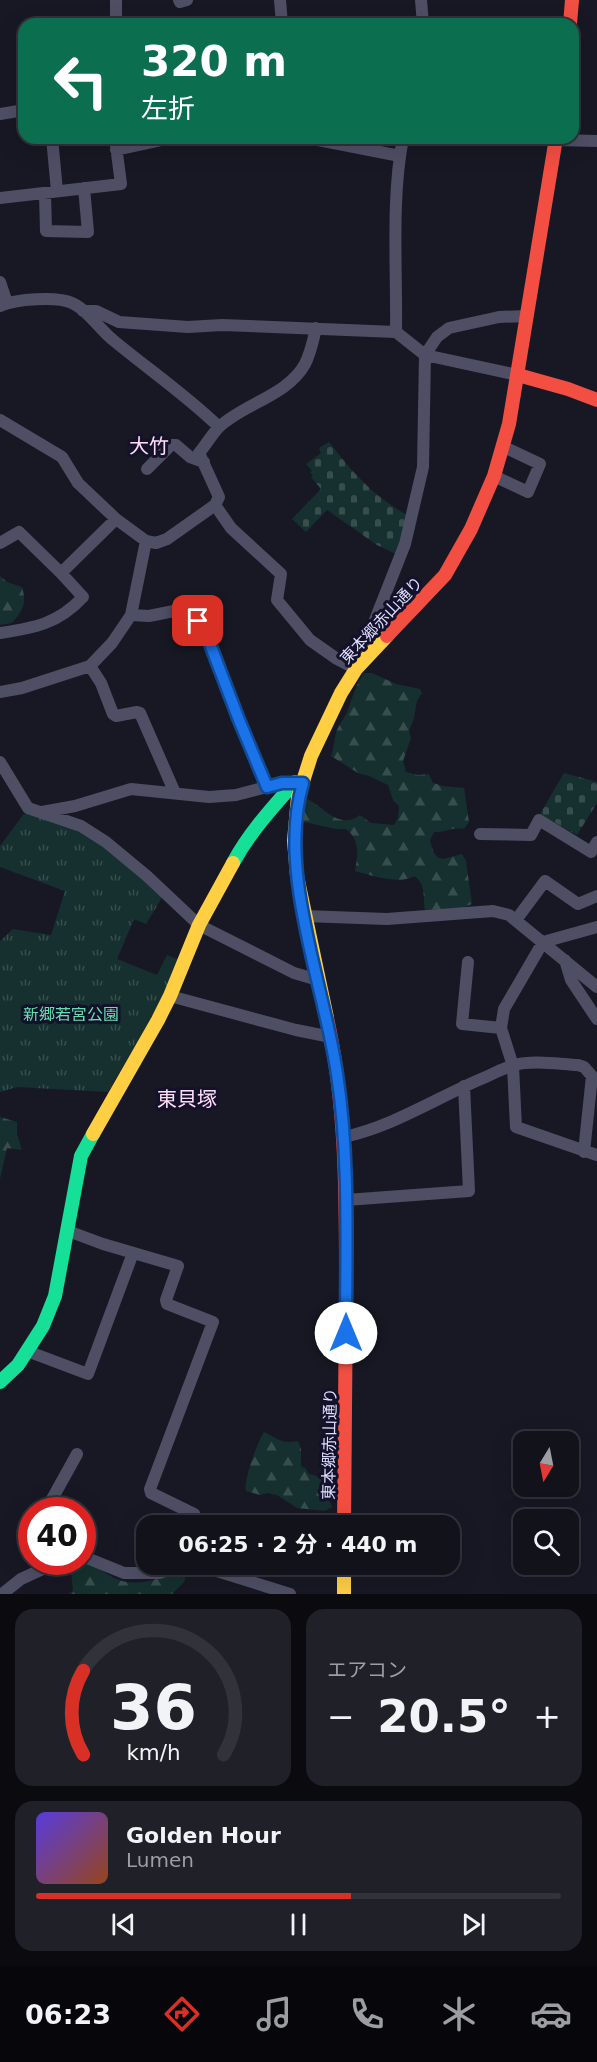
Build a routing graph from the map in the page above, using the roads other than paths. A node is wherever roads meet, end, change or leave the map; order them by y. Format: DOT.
graph roads {
  1 [pos="116,0"];
  2 [pos="179,0"];
  3 [pos="187,0"];
  4 [pos="280,0"];
  5 [pos="422,0"];
  6 [pos="572,0"];
  7 [pos="116,18"];
  8 [pos="282,18"];
  9 [pos="423,18"];
  10 [pos="570,18"];
  11 [pos="18,111"];
  12 [pos="0,114"];
  13 [pos="579,140"];
  14 [pos="597,141"];
  15 [pos="52,144"];
  16 [pos="116,144"];
  17 [pos="338,144"];
  18 [pos="402,144"];
  19 [pos="555,144"];
  20 [pos="399,156"];
  21 [pos="84,188"];
  22 [pos="51,192"];
  23 [pos="0,198"];
  24 [pos="0,282"];
  25 [pos="3,304"];
  26 [pos="83,311"];
  27 [pos="527,316"];
  28 [pos="316,328"];
  29 [pos="396,332"];
  30 [pos="424,355"];
  31 [pos="518,375"];
  32 [pos="597,400"];
  33 [pos="0,420"];
  34 [pos="219,427"];
  35 [pos="504,447"];
  36 [pos="204,462"];
  37 [pos="147,469"];
  38 [pos="494,476"];
  39 [pos="215,504"];
  40 [pos="116,519"];
  41 [pos="146,542"];
  42 [pos="0,543"];
  43 [pos="61,573"];
  44 [pos="131,615"];
  45 [pos="0,633"];
  46 [pos="361,664"];
  47 [pos="90,666"];
  48 [pos="0,692"];
  49 [pos="0,762"];
  50 [pos="299,782"];
  51 [pos="267,787"];
  52 [pos="175,793"];
  53 [pos="40,813"];
  54 [pos="480,834"];
  55 [pos="595,850"];
  56 [pos="597,896"];
  57 [pos="304,916"];
  58 [pos="516,920"];
  59 [pos="199,925"];
  60 [pos="597,927"];
  61 [pos="543,942"];
  62 [pos="565,960"];
  63 [pos="468,962"];
  64 [pos="318,980"];
  65 [pos="597,987"];
  66 [pos="170,996"];
  67 [pos="597,1020"];
  68 [pos="501,1028"];
  69 [pos="331,1037"];
  70 [pos="513,1066"];
  71 [pos="464,1086"];
  72 [pos="344,1137"];
  73 [pos="591,1153"];
  74 [pos="346,1200"];
  75 [pos="68,1231"];
  76 [pos="133,1253"];
  77 [pos="27,1351"];
  78 [pos="0,1382"];
  79 [pos="77,1454"];
  80 [pos="53,1497"];
  81 [pos="194,1515"];
  82 [pos="344,1515"];
  83 [pos="96,1562"];
  84 [pos="136,1573"];
  85 [pos="28,1575"];
  86 [pos="232,1575"];
  87 [pos="344,1575"];
  88 [pos="2,1594"];
  89 [pos="290,1594"];
  90 [pos="344,1594"];
  1 -- 7 [label="street"];
  2 -- 3 [label="street"];
  4 -- 8 [label="street"];
  5 -- 9 [label="street"];
  6 -- 10 [label="street"];
  11 -- 12 [label="street"];
  13 -- 14 [label="street"];
  15 -- 22 [label="street"];
  16 -- 21 [label="street"];
  17 -- 20 [label="street"];
  18 -- 20 [label="street"];
  19 -- 27 [label="street, 東本郷赤山通り"];
  20 -- 29 [label="street"];
  21 -- 22 [label="street"];
  21 -- 22 [label="street"];
  22 -- 23 [label="street"];
  24 -- 25 [label="street"];
  25 -- 26 [label="street"];
  26 -- 28 [label="street"];
  26 -- 34 [label="street"];
  27 -- 30 [label="street"];
  27 -- 31 [label="street, 東本郷赤山通り"];
  28 -- 29 [label="street"];
  28 -- 34 [label="street"];
  29 -- 30 [label="street"];
  30 -- 31 [label="street"];
  30 -- 46 [label="street"];
  31 -- 32 [label="street"];
  31 -- 35 [label="street, 東本郷赤山通り"];
  33 -- 40 [label="street"];
  34 -- 36 [label="street"];
  35 -- 38 [label="street, 東本郷赤山通り"];
  35 -- 38 [label="street"];
  36 -- 37 [label="street"];
  36 -- 39 [label="street"];
  38 -- 46 [label="street, 東本郷赤山通り"];
  39 -- 41 [label="street"];
  39 -- 46 [label="street"];
  40 -- 41 [label="street"];
  40 -- 43 [label="street"];
  41 -- 44 [label="street"];
  42 -- 43 [label="street"];
  43 -- 45 [label="street"];
  44 -- 47 [label="street"];
  44 -- 51 [label="street"];
  46 -- 50 [label="street, 東本郷赤山通り"];
  47 -- 48 [label="street"];
  47 -- 52 [label="street"];
  49 -- 53 [label="street"];
  50 -- 51 [label="street"];
  50 -- 57 [label="street, 東本郷赤山通り"];
  50 -- 59 [label="street"];
  51 -- 52 [label="street"];
  52 -- 53 [label="street"];
  53 -- 59 [label="street"];
  54 -- 55 [label="street"];
  56 -- 58 [label="street"];
  57 -- 58 [label="street"];
  57 -- 64 [label="street, 東本郷赤山通り"];
  58 -- 61 [label="street"];
  59 -- 64 [label="street"];
  59 -- 66 [label="street"];
  60 -- 61 [label="street"];
  61 -- 62 [label="street"];
  61 -- 68 [label="street"];
  62 -- 65 [label="street"];
  62 -- 67 [label="street"];
  63 -- 68 [label="street"];
  64 -- 69 [label="street, 東本郷赤山通り"];
  66 -- 69 [label="street"];
  66 -- 75 [label="street"];
  68 -- 70 [label="street"];
  69 -- 72 [label="street, 東本郷赤山通り"];
  70 -- 71 [label="street"];
  70 -- 73 [label="street"];
  70 -- 73 [label="street"];
  71 -- 72 [label="street"];
  71 -- 74 [label="street"];
  72 -- 74 [label="street, 東本郷赤山通り"];
  74 -- 82 [label="street, 東本郷赤山通り"];
  75 -- 76 [label="street"];
  75 -- 77 [label="street"];
  76 -- 77 [label="street"];
  76 -- 81 [label="street"];
  77 -- 78 [label="street"];
  79 -- 80 [label="street"];
  83 -- 84 [label="street"];
  85 -- 88 [label="street"];
  86 -- 89 [label="street"];
  87 -- 90 [label="street"];
}
